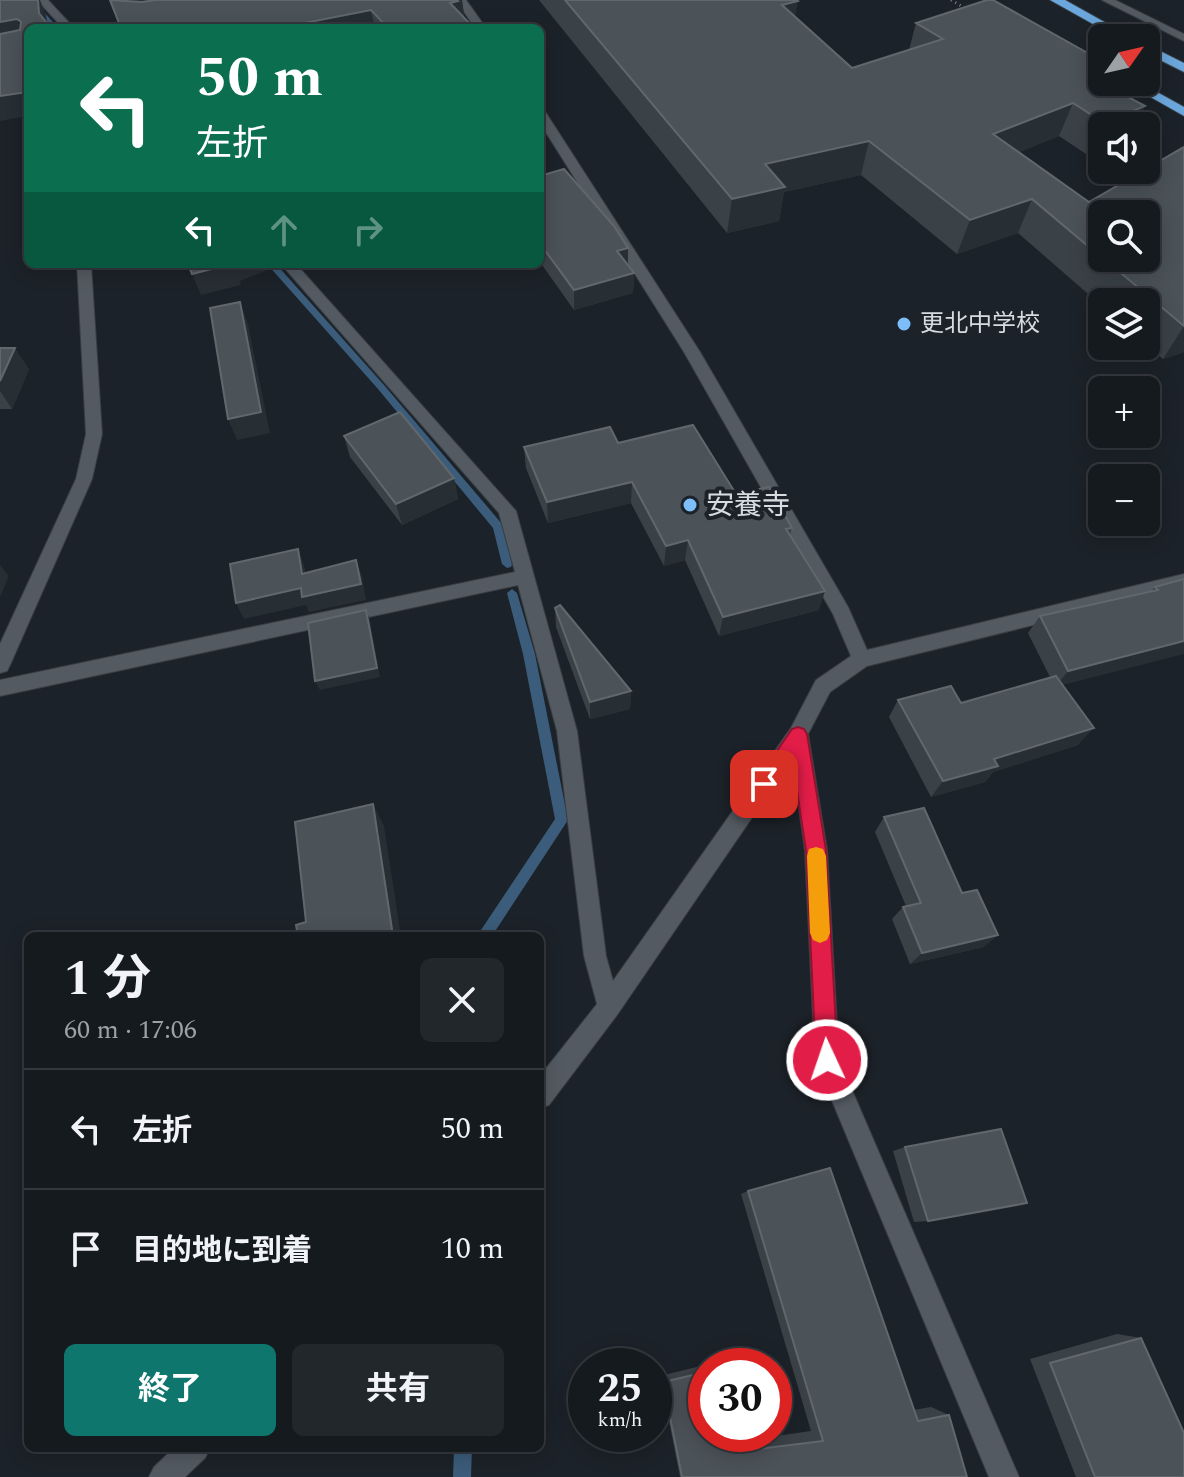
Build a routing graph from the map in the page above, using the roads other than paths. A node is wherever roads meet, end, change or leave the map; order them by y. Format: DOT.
graph roads {
  1 [pos="42,0"];
  2 [pos="461,0"];
  3 [pos="1056,0"];
  4 [pos="1107,0"];
  5 [pos="65,24"];
  6 [pos="478,24"];
  7 [pos="1101,24"];
  8 [pos="1184,38"];
  9 [pos="1160,55"];
  10 [pos="1182,66"];
  11 [pos="1155,96"];
  12 [pos="1184,112"];
  13 [pos="544,119"];
  14 [pos="84,268"];
  15 [pos="292,268"];
  16 [pos="524,577"];
  17 [pos="1184,581"];
  18 [pos="862,659"];
  19 [pos="0,665"];
  20 [pos="0,688"];
  21 [pos="798,734"];
  22 [pos="609,1007"];
  23 [pos="544,1091"];
  24 [pos="191,1452"];
  25 [pos="164,1477"];
  26 [pos="1004,1477"];
  1 -- 5 [label="street"];
  2 -- 6 [label="street"];
  3 -- 7 [label="highway"];
  4 -- 8 [label="street"];
  9 -- 10 [label="highway"];
  11 -- 12 [label="highway"];
  13 -- 18 [label="street"];
  14 -- 19 [label="street"];
  15 -- 16 [label="street"];
  16 -- 20 [label="street"];
  16 -- 22 [label="street"];
  17 -- 18 [label="street"];
  18 -- 21 [label="street"];
  21 -- 22 [label="street"];
  21 -- 26 [label="street"];
  22 -- 23 [label="street"];
  24 -- 25 [label="street"];
}
